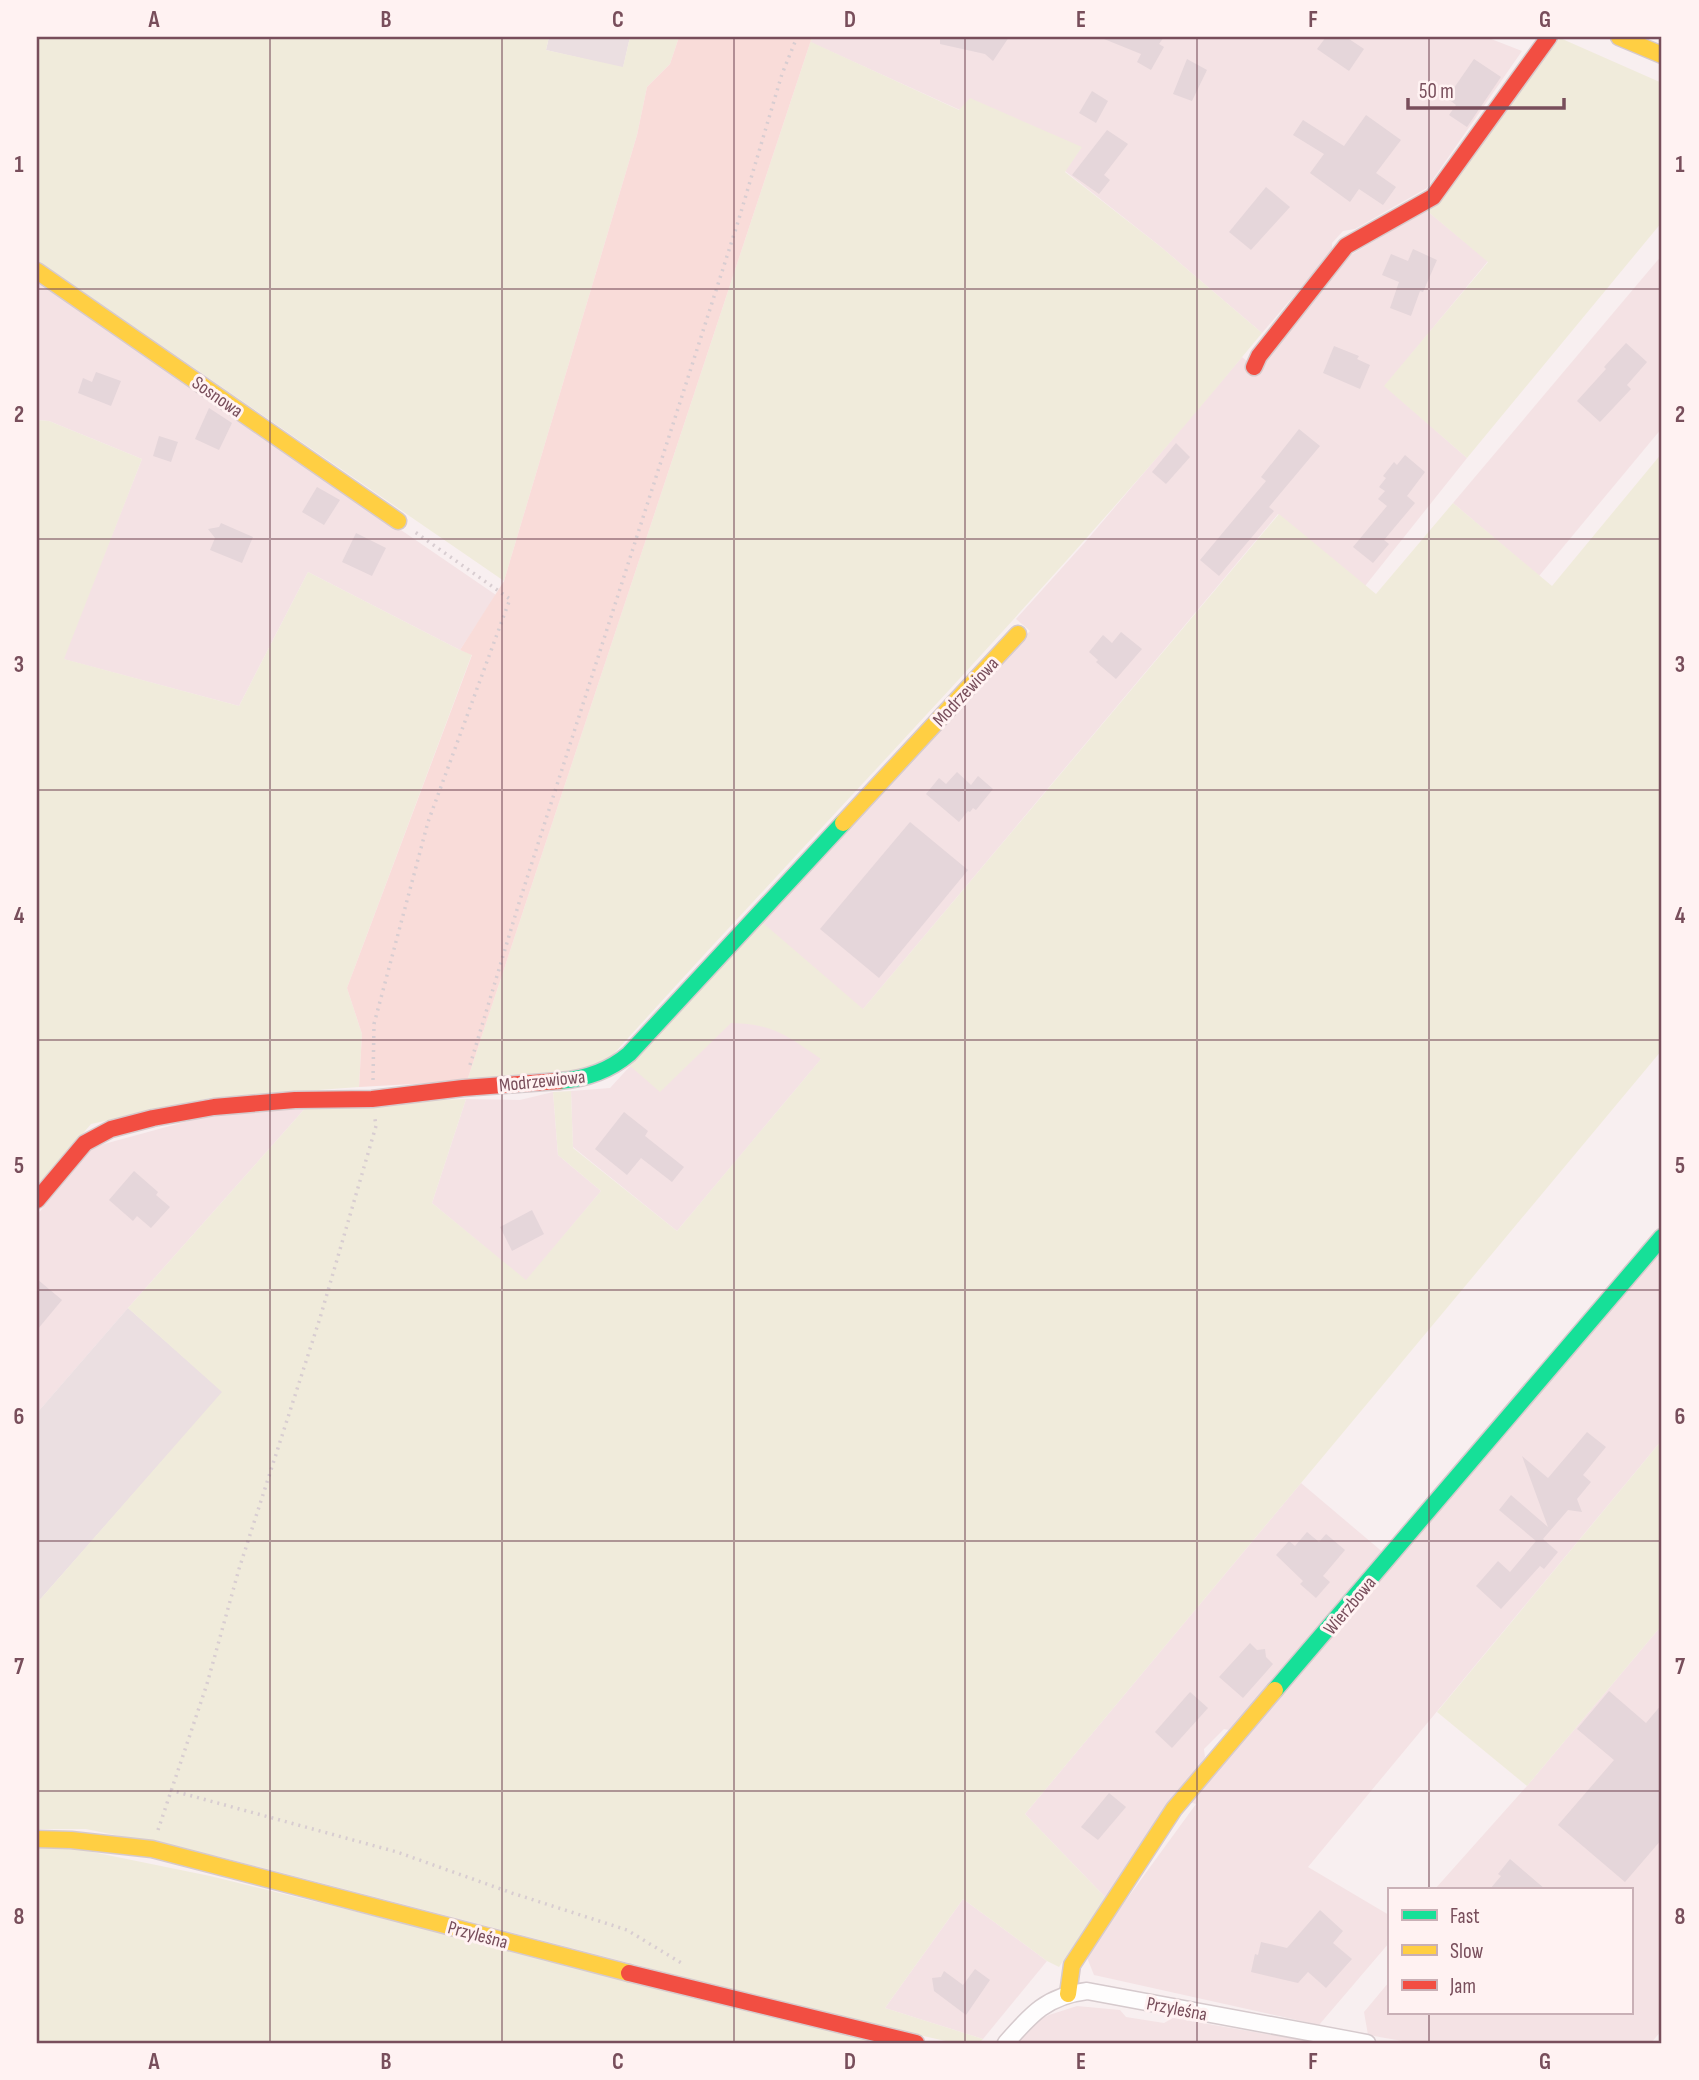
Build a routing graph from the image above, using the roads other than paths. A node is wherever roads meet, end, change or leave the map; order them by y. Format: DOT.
graph roads {
  1 [pos="1549,37"];
  2 [pos="1619,37"];
  3 [pos="1662,55"];
  4 [pos="37,271"];
  5 [pos="1254,367"];
  6 [pos="398,521"];
  7 [pos="1018,634"];
  8 [pos="37,1200"];
  9 [pos="1662,1237"];
  10 [pos="37,1839"];
  11 [pos="1068,1994"];
  12 [pos="916,2043"];
  13 [pos="1006,2043"];
  14 [pos="1367,2043"];
  1 -- 5 [label="street"];
  2 -- 3 [label="street"];
  4 -- 6 [label="street, Sosnowa"];
  7 -- 8 [label="street, Modrzewiowa"];
  9 -- 11 [label="street, Wierzbowa"];
  10 -- 12 [label="street, Przyleśna"];
  11 -- 13 [label="street, Przyleśna"];
  11 -- 14 [label="street, Przyleśna"];
}
